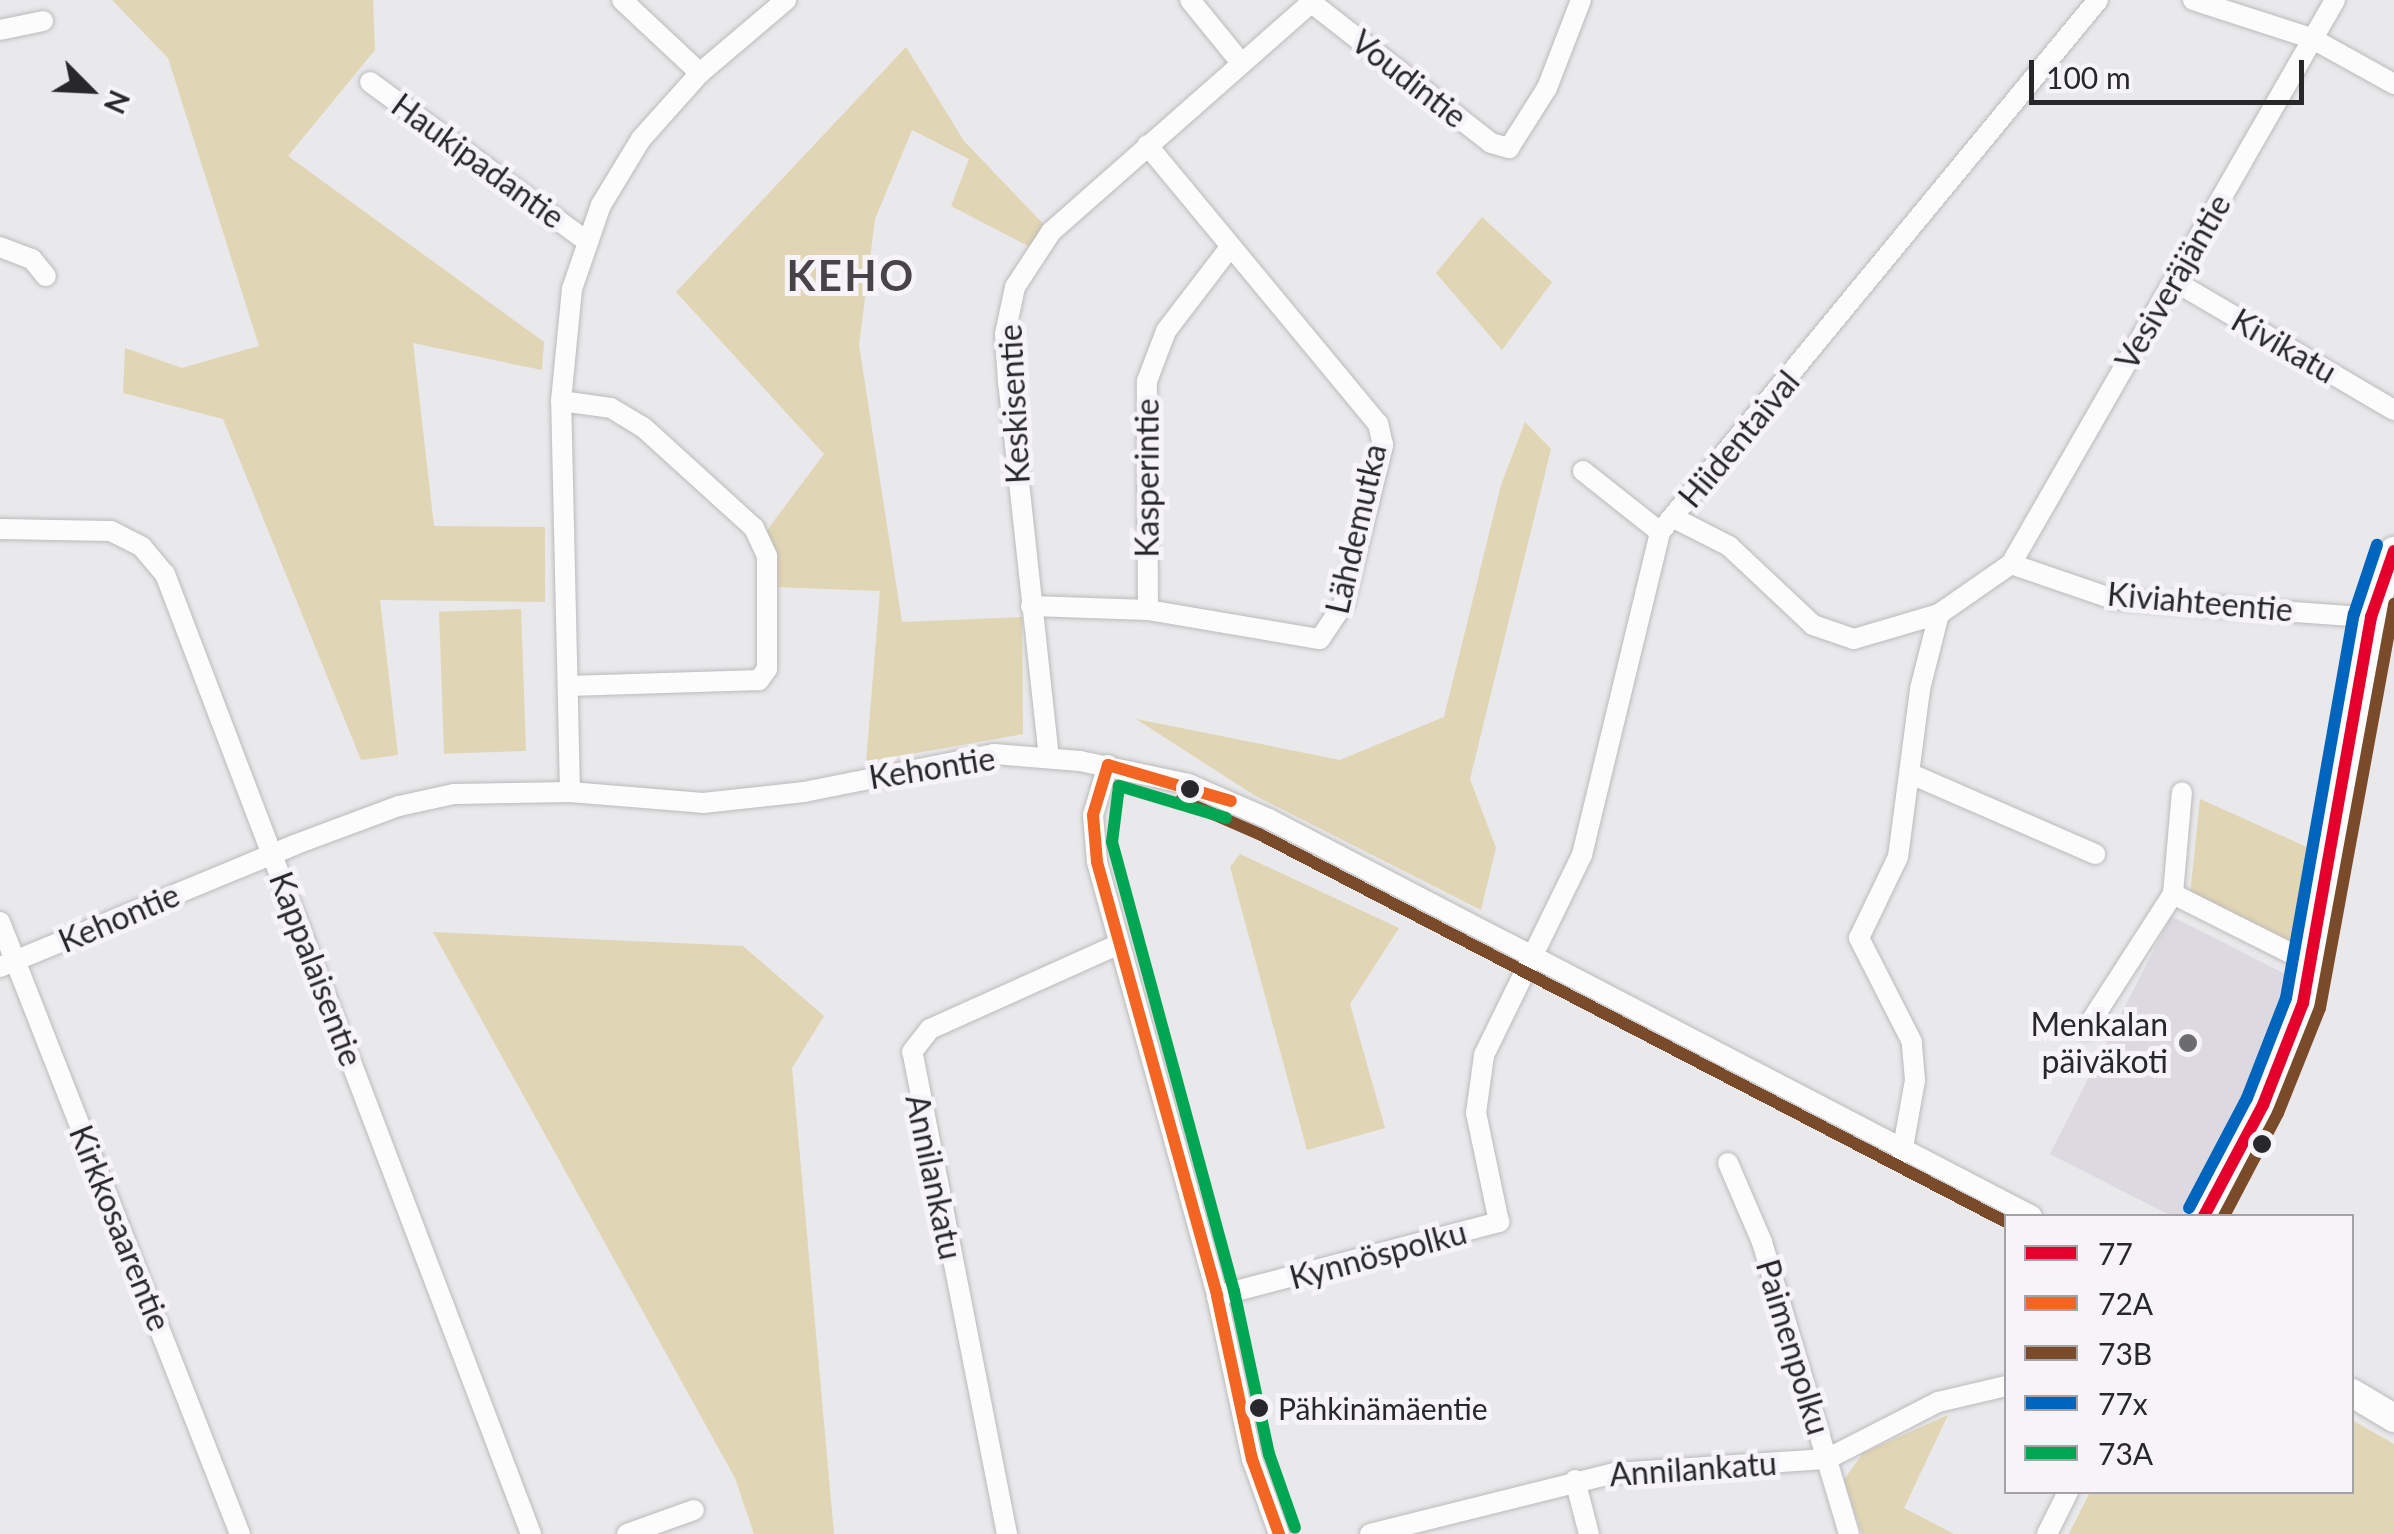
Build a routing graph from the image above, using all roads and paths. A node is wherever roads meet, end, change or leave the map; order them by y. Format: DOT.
graph roads {
  1 [pos="622,0"];
  2 [pos="786,0"];
  3 [pos="1190,0"];
  4 [pos="1581,0"];
  5 [pos="2098,0"];
  6 [pos="2192,0"];
  7 [pos="2335,0"];
  8 [pos="1313,2"];
  9 [pos="43,21"];
  10 [pos="0,30"];
  11 [pos="2312,38"];
  12 [pos="1242,64"];
  13 [pos="700,74"];
  14 [pos="370,82"];
  15 [pos="2394,84"];
  16 [pos="1146,145"];
  17 [pos="585,240"];
  18 [pos="0,247"];
  19 [pos="1228,250"];
  20 [pos="46,276"];
  21 [pos="2174,282"];
  22 [pos="561,401"];
  23 [pos="2394,410"];
  24 [pos="1583,471"];
  25 [pos="1667,525"];
  26 [pos="0,529"];
  27 [pos="2394,551"];
  28 [pos="2011,564"];
  29 [pos="1031,606"];
  30 [pos="1148,610"];
  31 [pos="1939,614"];
  32 [pos="2382,618"];
  33 [pos="570,686"];
  34 [pos="1049,758"];
  35 [pos="1108,765"];
  36 [pos="1911,774"];
  37 [pos="570,792"];
  38 [pos="2182,792"];
  39 [pos="273,854"];
  40 [pos="2095,854"];
  41 [pos="2173,894"];
  42 [pos="0,922"];
  43 [pos="1119,944"];
  44 [pos="1536,958"];
  45 [pos="7,964"];
  46 [pos="2314,965"];
  47 [pos="2086,1029"];
  48 [pos="1902,1153"];
  49 [pos="1728,1163"];
  50 [pos="2028,1214"];
  51 [pos="2205,1214"];
  52 [pos="1217,1296"];
  53 [pos="2004,1386"];
  54 [pos="2354,1394"];
  55 [pos="2394,1418"];
  56 [pos="1826,1460"];
  57 [pos="1575,1480"];
  58 [pos="2067,1494"];
  59 [pos="694,1510"];
  60 [pos="240,1534"];
  61 [pos="531,1534"];
  62 [pos="627,1534"];
  63 [pos="1007,1534"];
  64 [pos="1279,1534"];
  65 [pos="1370,1534"];
  66 [pos="1589,1534"];
  67 [pos="1849,1534"];
  68 [pos="2047,1534"];
  1 -- 13 [label="street"];
  2 -- 13 [label="street"];
  3 -- 12 [label="street"];
  4 -- 8 [label="street, Voudintie"];
  5 -- 25 [label="street, Hiidentaival"];
  6 -- 11 [label="street"];
  7 -- 11 [label="street, Vesiveräjäntie"];
  8 -- 12 [label="street, Keskisentie"];
  9 -- 10 [label="street"];
  11 -- 15 [label="street"];
  11 -- 21 [label="street, Vesiveräjäntie"];
  12 -- 16 [label="street, Keskisentie"];
  13 -- 17 [label="street"];
  14 -- 17 [label="street, Haukipadantie"];
  16 -- 19 [label="street, Lähdemutka"];
  16 -- 29 [label="street, Keskisentie"];
  17 -- 22 [label="street"];
  18 -- 20 [label="street"];
  19 -- 30 [label="street, Kasperintie"];
  19 -- 30 [label="street, Lähdemutka"];
  21 -- 23 [label="street, Kivikatu"];
  21 -- 28 [label="street, Vesiveräjäntie"];
  22 -- 33 [label="street"];
  22 -- 33 [label="street"];
  24 -- 25 [label="street"];
  25 -- 31 [label="street"];
  25 -- 44 [label="street, Hiidentaival"];
  26 -- 39 [label="street, Kappalaisentie"];
  27 -- 32 [label="main road"];
  28 -- 31 [label="street"];
  28 -- 32 [label="street, Kiviahteentie"];
  29 -- 30 [label="street, Lähdemutka"];
  29 -- 34 [label="street, Keskisentie"];
  31 -- 36 [label="street"];
  32 -- 46 [label="main road"];
  33 -- 37 [label="street"];
  34 -- 35 [label="street, Kehontie"];
  34 -- 37 [label="street, Kehontie"];
  35 -- 43 [label="street"];
  35 -- 44 [label="street, Kehontie"];
  36 -- 40 [label="street"];
  36 -- 48 [label="street"];
  37 -- 39 [label="street, Kehontie"];
  38 -- 41 [label="street"];
  39 -- 45 [label="street, Kehontie"];
  39 -- 61 [label="street, Kappalaisentie"];
  41 -- 46 [label="street"];
  41 -- 47 [label="street"];
  42 -- 45 [label="street, Kirkkosaarentie"];
  43 -- 52 [label="street"];
  43 -- 63 [label="street, Annilankatu"];
  44 -- 48 [label="street, Kehontie"];
  44 -- 52 [label="street, Kynnöspolku"];
  45 -- 60 [label="street, Kirkkosaarentie"];
  46 -- 51 [label="main road"];
  48 -- 50 [label="street, Kehontie"];
  49 -- 56 [label="street, Paimenpolku"];
  52 -- 64 [label="street"];
  53 -- 56 [label="street, Annilankatu"];
  54 -- 55 [label="main road"];
  56 -- 57 [label="street, Annilankatu"];
  56 -- 67 [label="street, Paimenpolku"];
  57 -- 65 [label="street, Annilankatu"];
  57 -- 66 [label="street"];
  58 -- 68 [label="street"];
  59 -- 62 [label="street"];
}
